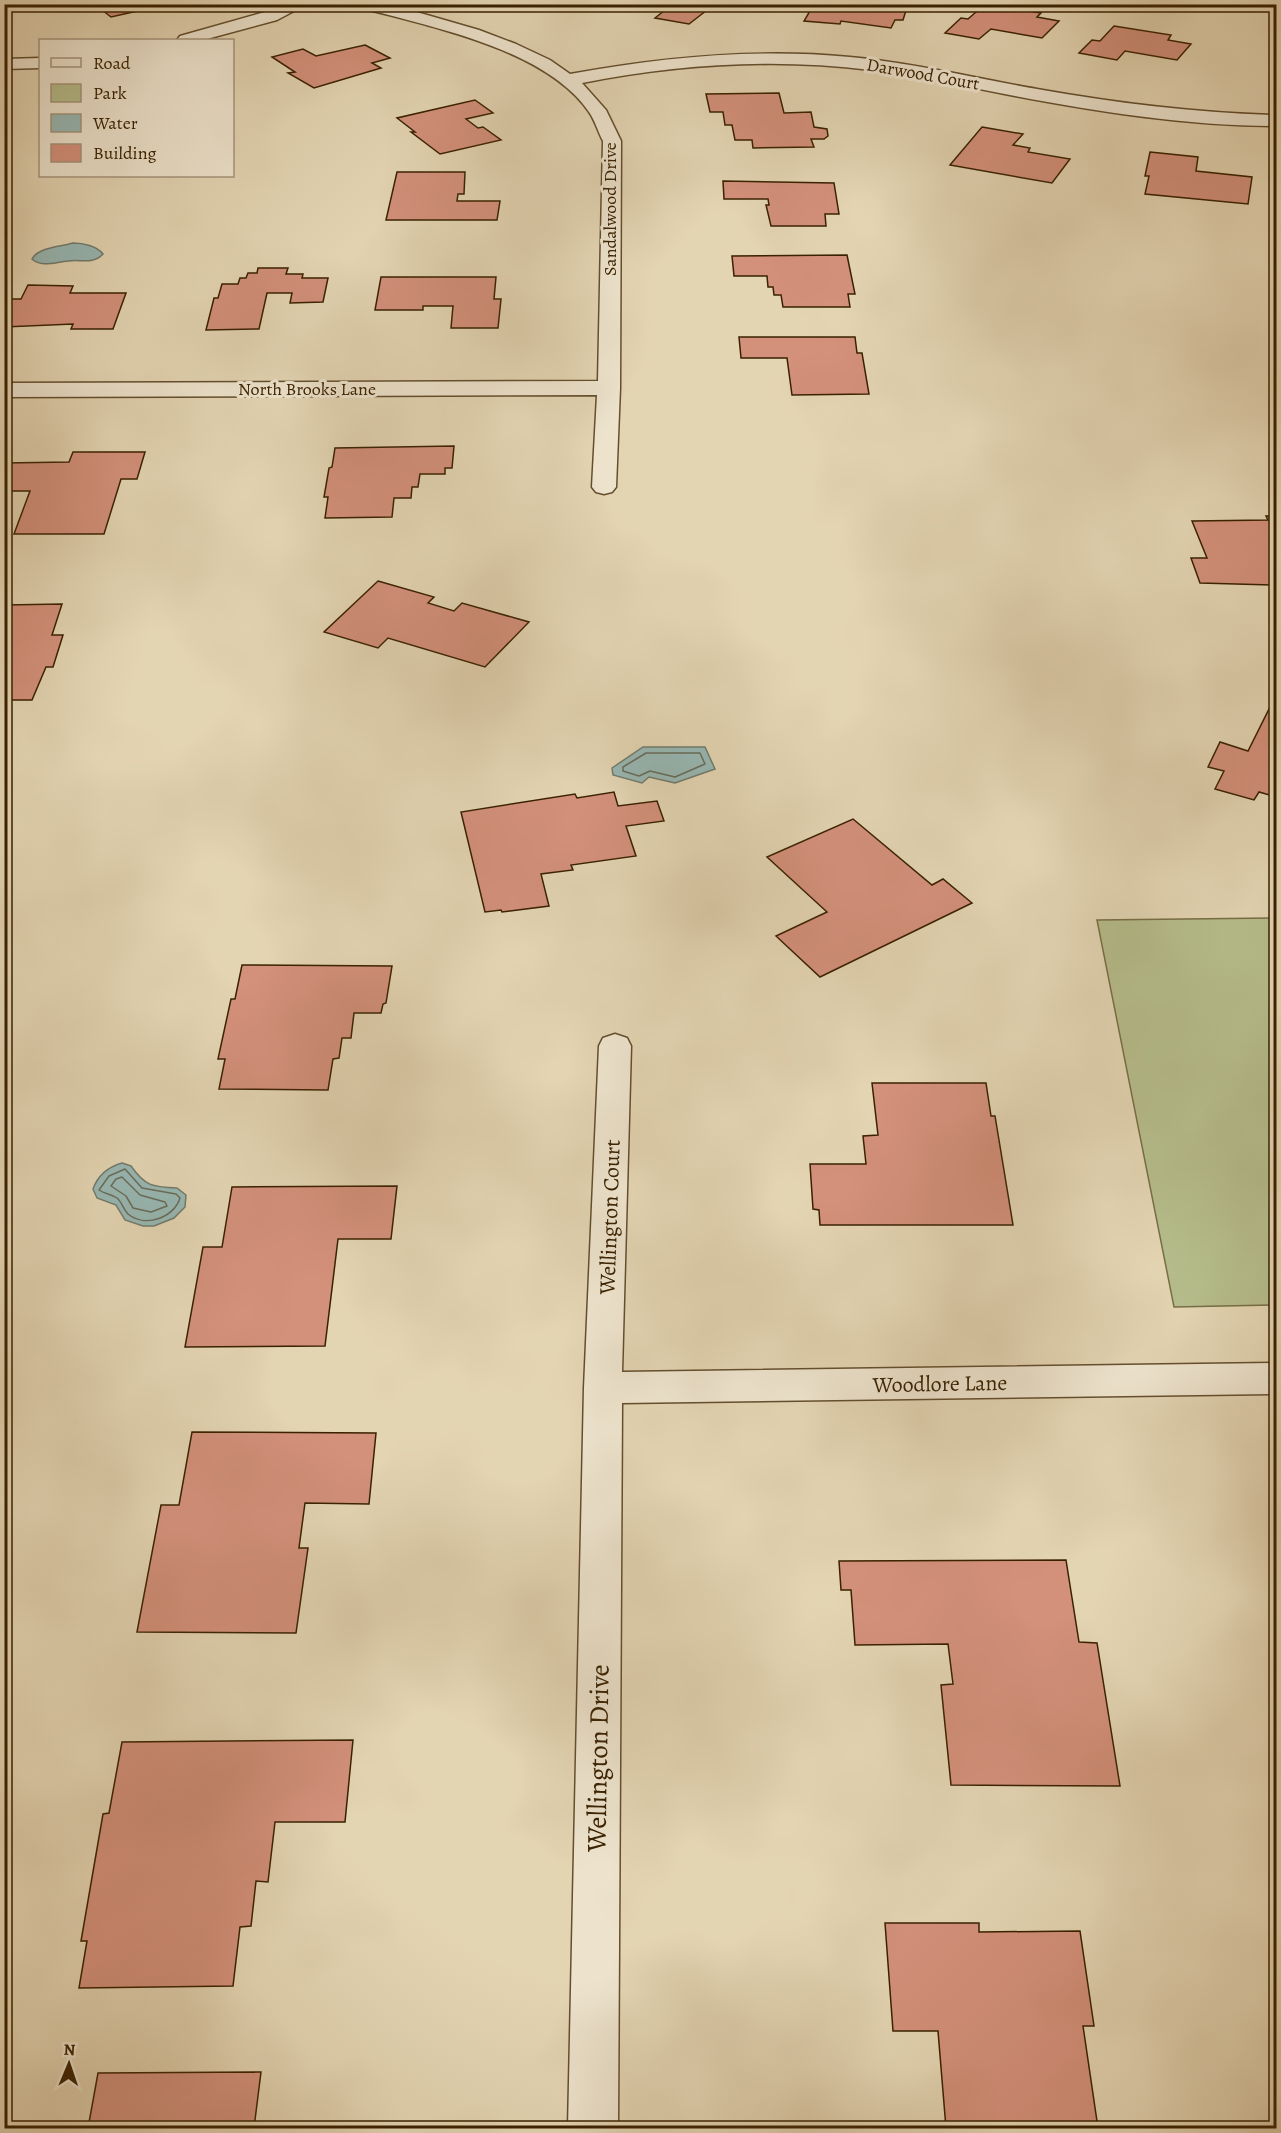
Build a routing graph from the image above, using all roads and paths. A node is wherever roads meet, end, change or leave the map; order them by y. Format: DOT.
graph roads {
  1 [pos="299,4"];
  2 [pos="368,4"];
  3 [pos="190,39"];
  4 [pos="39,63"];
  5 [pos="4,64"];
  6 [pos="568,80"];
  7 [pos="1276,121"];
  8 [pos="609,388"];
  9 [pos="4,390"];
  10 [pos="604,487"];
  11 [pos="615,1046"];
  12 [pos="1276,1379"];
  13 [pos="603,1388"];
  14 [pos="593,2128"];
  1 -- 3 [label="street"];
  2 -- 6 [label="street, Sandalwood Drive"];
  4 -- 5 [label="street"];
  6 -- 7 [label="street, Darwood Court"];
  6 -- 8 [label="street, Sandalwood Drive"];
  8 -- 9 [label="street, North Brooks Lane"];
  8 -- 10 [label="street, Sandalwood Drive"];
  11 -- 13 [label="street, Wellington Court"];
  12 -- 13 [label="street, Woodlore Lane"];
  13 -- 14 [label="street, Wellington Drive"];
}
